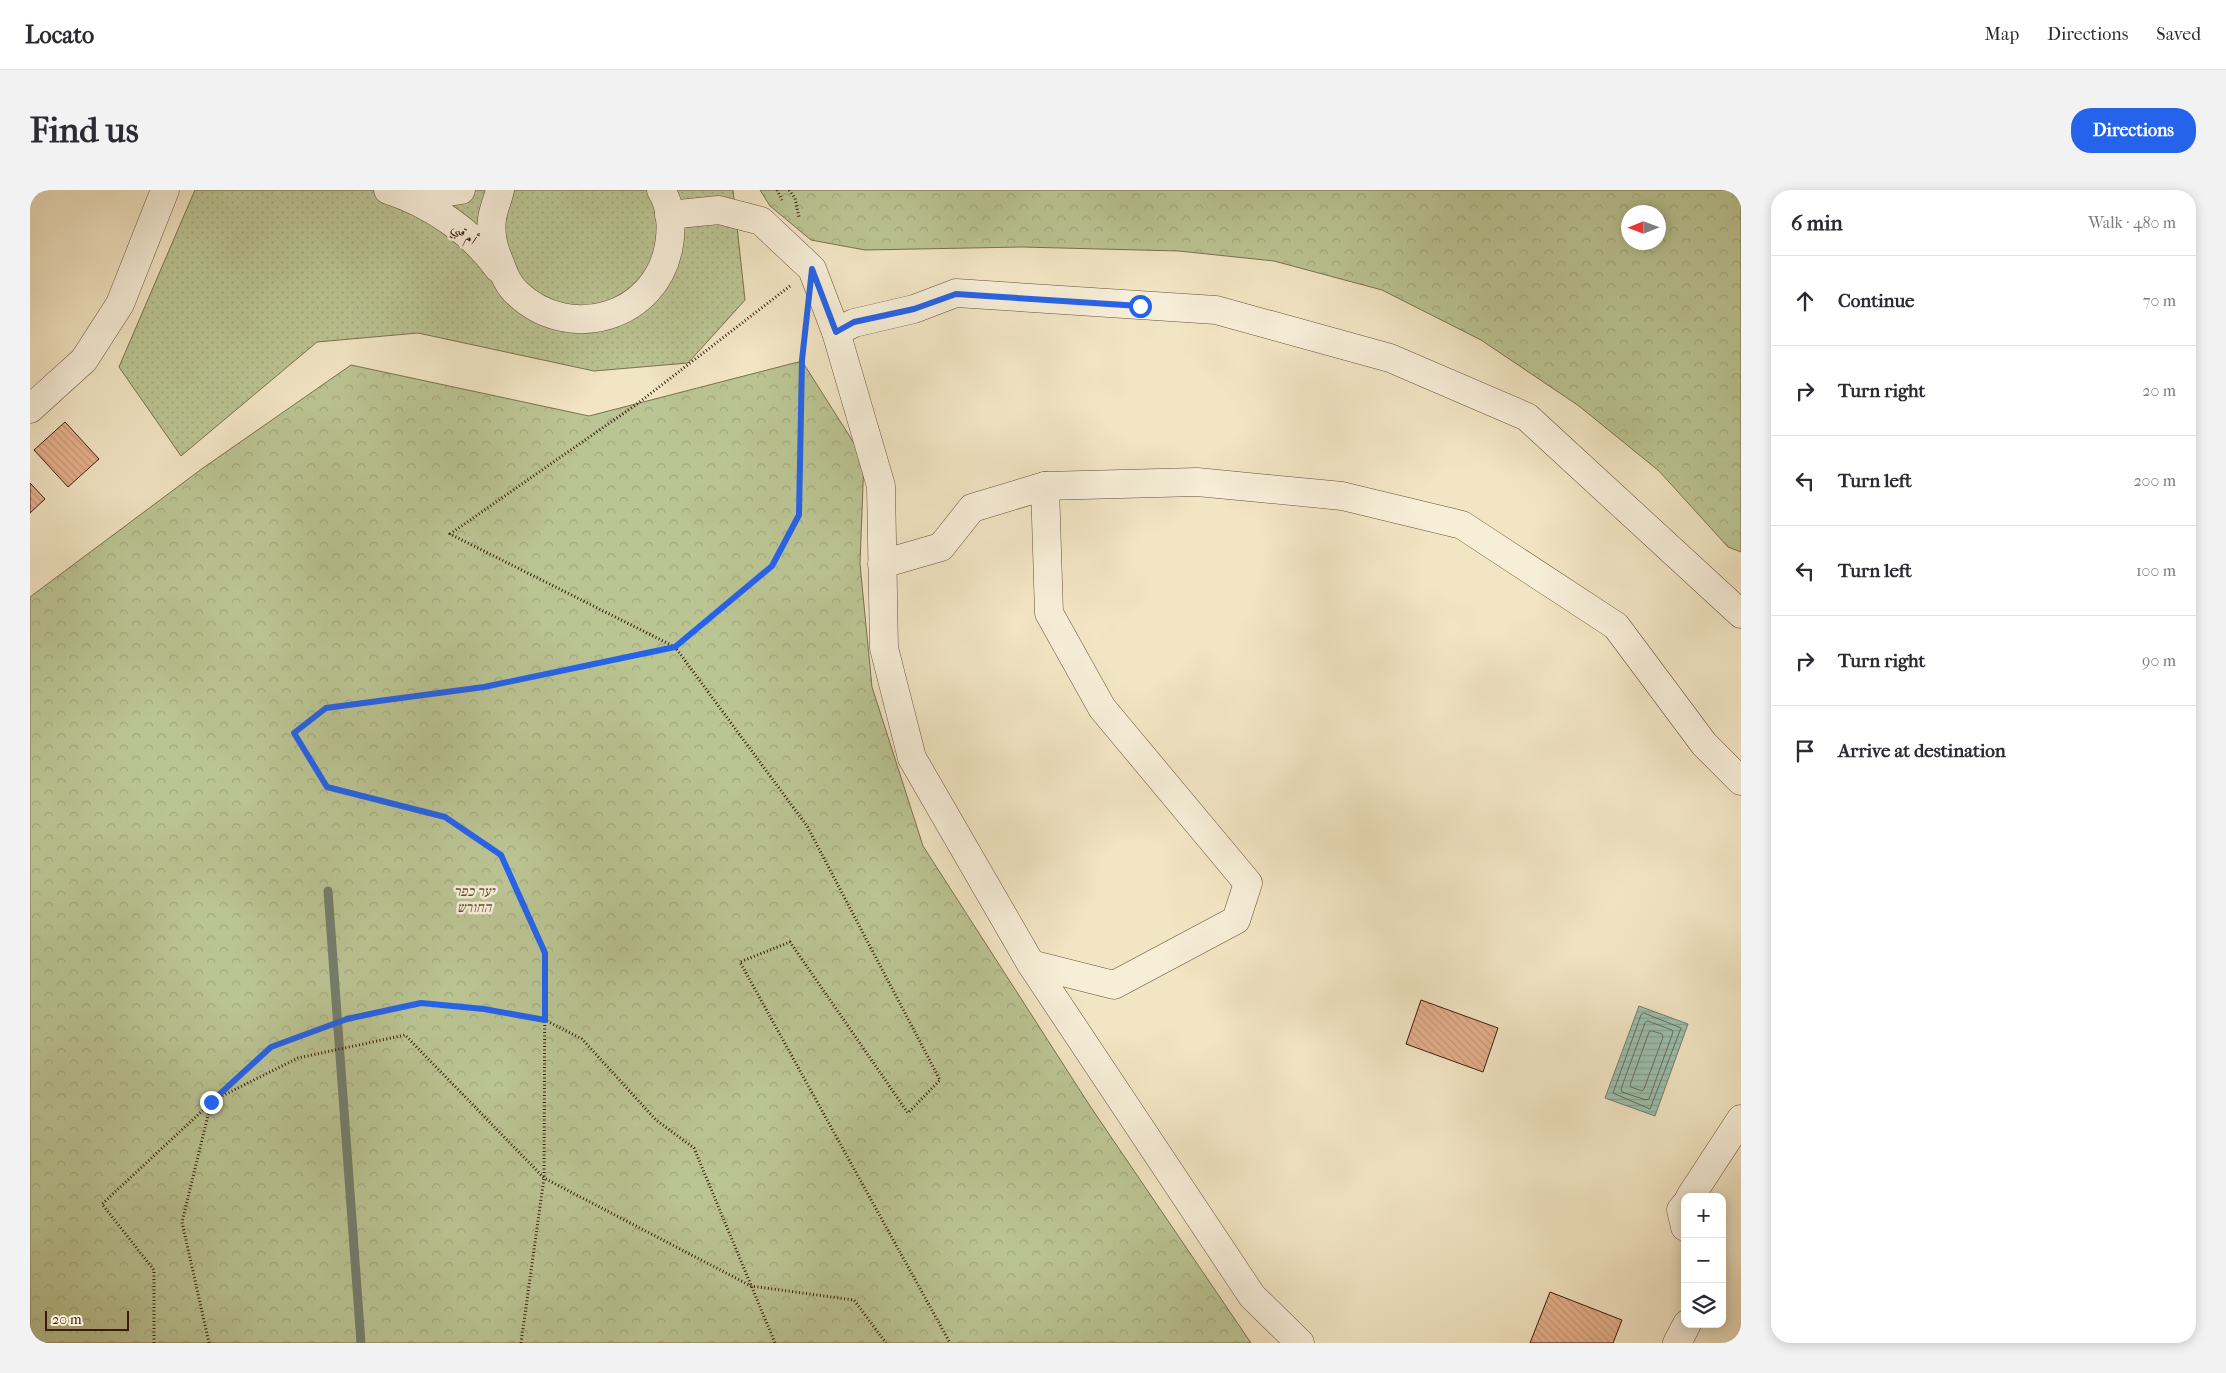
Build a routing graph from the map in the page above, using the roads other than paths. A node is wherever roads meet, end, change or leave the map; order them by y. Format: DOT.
graph roads {
  1 [pos="165,190"];
  2 [pos="461,190"];
  3 [pos="500,190"];
  4 [pos="400,194"];
  5 [pos="665,202"];
  6 [pos="507,280"];
  7 [pos="836,332"];
  8 [pos="30,409"];
  9 [pos="1045,486"];
  10 [pos="882,564"];
  11 [pos="1741,614"];
  12 [pos="1736,776"];
  13 [pos="1741,798"];
  14 [pos="1031,964"];
  15 [pos="1741,1119"];
  16 [pos="1693,1193"];
  17 [pos="1685,1328"];
  18 [pos="1300,1343"];
  19 [pos="1677,1343"];
  1 -- 8 [label="street"];
  2 -- 4 [label="street, أم قبي"];
  3 -- 6 [label="street"];
  4 -- 6 [label="street, أم قبي"];
  5 -- 6 [label="street"];
  5 -- 7 [label="street"];
  7 -- 10 [label="street"];
  7 -- 11 [label="street"];
  9 -- 10 [label="street"];
  9 -- 12 [label="street"];
  9 -- 14 [label="street"];
  10 -- 14 [label="street"];
  12 -- 13 [label="street"];
  14 -- 18 [label="street"];
  15 -- 16 [label="street"];
  17 -- 19 [label="street"];
}
